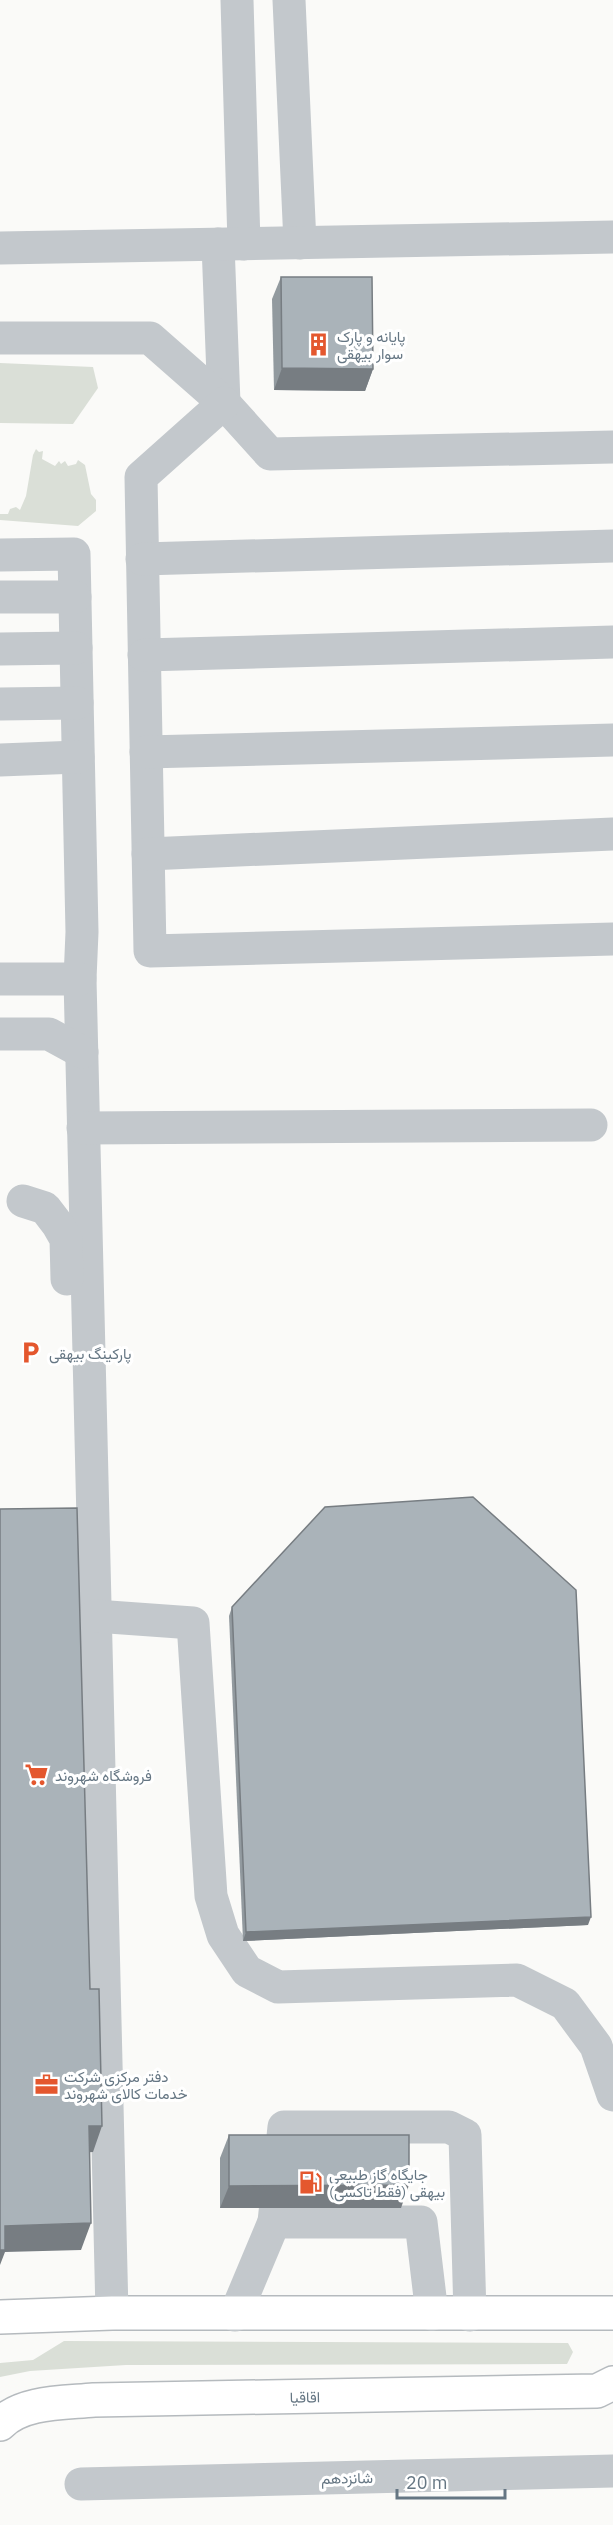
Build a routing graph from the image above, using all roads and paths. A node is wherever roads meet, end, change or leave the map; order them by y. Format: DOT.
graph roads {
  1 [pos="237,0"];
  2 [pos="289,0"];
  3 [pos="613,237"];
  4 [pos="300,243"];
  5 [pos="231,244"];
  6 [pos="0,248"];
  7 [pos="0,338"];
  8 [pos="224,403"];
  9 [pos="613,447"];
  10 [pos="613,546"];
  11 [pos="0,555"];
  12 [pos="142,559"];
  13 [pos="0,597"];
  14 [pos="75,597"];
  15 [pos="613,642"];
  16 [pos="76,648"];
  17 [pos="0,649"];
  18 [pos="144,656"];
  19 [pos="77,703"];
  20 [pos="0,704"];
  21 [pos="613,740"];
  22 [pos="146,752"];
  23 [pos="78,757"];
  24 [pos="0,760"];
  25 [pos="613,834"];
  26 [pos="148,854"];
  27 [pos="613,939"];
  28 [pos="0,979"];
  29 [pos="80,979"];
  30 [pos="0,1034"];
  31 [pos="82,1052"];
  32 [pos="591,1125"];
  33 [pos="83,1128"];
  34 [pos="22,1201"];
  35 [pos="92,1486"];
  36 [pos="95,1616"];
  37 [pos="613,2095"];
  38 [pos="274,2222"];
  39 [pos="112,2313"];
  40 [pos="432,2314"];
  41 [pos="235,2315"];
  42 [pos="470,2315"];
  43 [pos="0,2317"];
  44 [pos="609,2317"];
  45 [pos="613,2383"];
  46 [pos="0,2424"];
  47 [pos="613,2471"];
  48 [pos="81,2484"];
  1 -- 5 [label="street"];
  2 -- 4 [label="street"];
  3 -- 4 [label="street"];
  4 -- 5 [label="street"];
  5 -- 6 [label="street"];
  5 -- 8 [label="street"];
  7 -- 8 [label="street"];
  8 -- 9 [label="street"];
  8 -- 12 [label="street"];
  10 -- 12 [label="street"];
  11 -- 14 [label="street"];
  12 -- 18 [label="street"];
  13 -- 14 [label="street"];
  14 -- 16 [label="street"];
  15 -- 18 [label="street"];
  16 -- 17 [label="street"];
  16 -- 19 [label="street"];
  18 -- 22 [label="street"];
  19 -- 20 [label="street"];
  19 -- 23 [label="street"];
  21 -- 22 [label="street"];
  22 -- 26 [label="street"];
  23 -- 24 [label="street"];
  23 -- 29 [label="street"];
  25 -- 26 [label="street"];
  26 -- 27 [label="street"];
  28 -- 29 [label="street"];
  29 -- 31 [label="street"];
  30 -- 31 [label="street"];
  31 -- 33 [label="street"];
  32 -- 33 [label="street"];
  33 -- 35 [label="street"];
  34 -- 35 [label="street"];
  35 -- 36 [label="street"];
  36 -- 37 [label="street"];
  36 -- 39 [label="street"];
  38 -- 40 [label="street"];
  38 -- 41 [label="street"];
  38 -- 42 [label="street"];
  39 -- 41 [label="main road"];
  39 -- 43 [label="main road"];
  40 -- 41 [label="main road"];
  40 -- 42 [label="main road"];
  42 -- 44 [label="main road"];
  45 -- 46 [label="main road, اقاقیا"];
  47 -- 48 [label="street, شانزدهم"];
}
